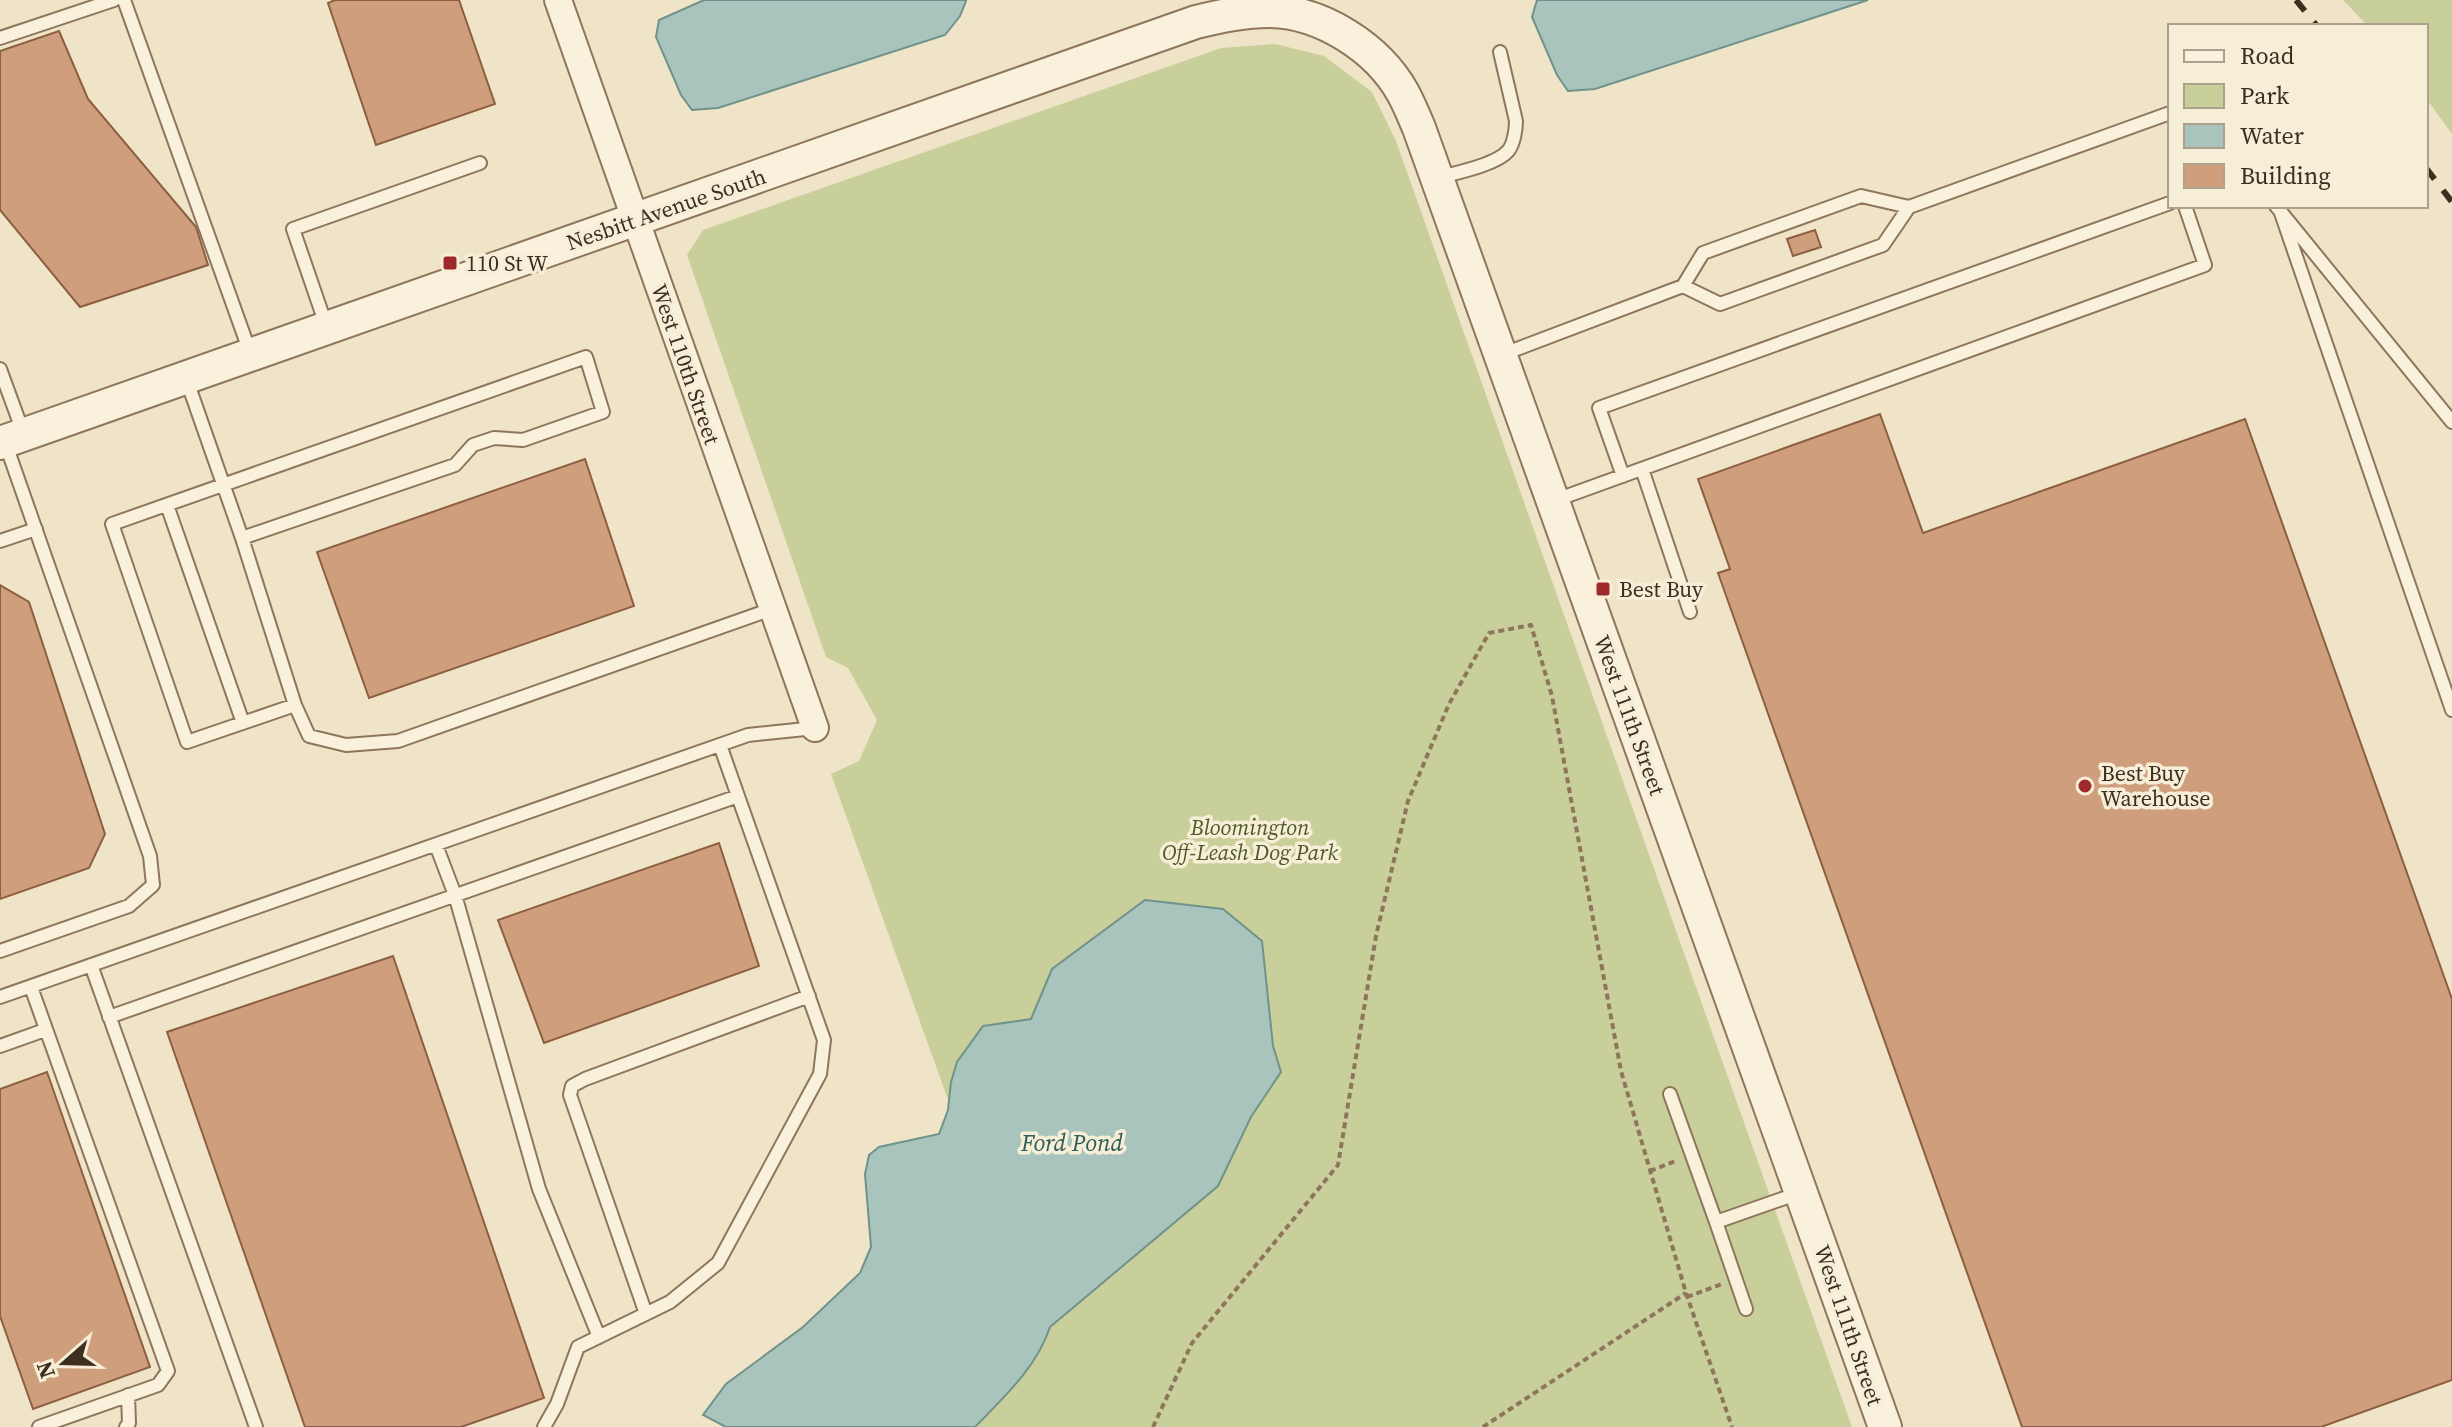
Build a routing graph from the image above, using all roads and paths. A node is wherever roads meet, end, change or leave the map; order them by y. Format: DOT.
graph roads {
  1 [pos="114,0"];
  2 [pos="124,0"];
  3 [pos="558,0"];
  4 [pos="1196,22"];
  5 [pos="0,38"];
  6 [pos="1500,52"];
  7 [pos="2168,114"];
  8 [pos="480,163"];
  9 [pos="1437,178"];
  10 [pos="2168,204"];
  11 [pos="1909,207"];
  12 [pos="2186,208"];
  13 [pos="2278,209"];
  14 [pos="635,220"];
  15 [pos="1683,286"];
  16 [pos="327,328"];
  17 [pos="251,355"];
  18 [pos="1501,355"];
  19 [pos="0,369"];
  20 [pos="186,378"];
  21 [pos="2452,422"];
  22 [pos="10,440"];
  23 [pos="1642,469"];
  24 [pos="1623,476"];
  25 [pos="224,485"];
  26 [pos="1553,501"];
  27 [pos="167,505"];
  28 [pos="36,529"];
  29 [pos="242,538"];
  30 [pos="0,541"];
  31 [pos="772,609"];
  32 [pos="1690,612"];
  33 [pos="295,705"];
  34 [pos="2452,710"];
  35 [pos="243,723"];
  36 [pos="815,728"];
  37 [pos="720,745"];
  38 [pos="738,796"];
  39 [pos="436,845"];
  40 [pos="455,895"];
  41 [pos="0,951"];
  42 [pos="91,965"];
  43 [pos="31,987"];
  44 [pos="809,996"];
  45 [pos="0,997"];
  46 [pos="109,1017"];
  47 [pos="45,1030"];
  48 [pos="0,1046"];
  49 [pos="1670,1094"];
  50 [pos="1691,1154"];
  51 [pos="1650,1171"];
  52 [pos="1802,1192"];
  53 [pos="1716,1222"];
  54 [pos="1736,1279"];
  55 [pos="1687,1295"];
  56 [pos="1746,1309"];
  57 [pos="646,1314"];
  58 [pos="599,1337"];
  59 [pos="128,1395"];
  60 [pos="39,1427"];
  61 [pos="126,1427"];
  62 [pos="256,1427"];
  63 [pos="544,1427"];
  64 [pos="1153,1427"];
  65 [pos="1483,1427"];
  66 [pos="1732,1427"];
  67 [pos="1885,1427"];
  1 -- 5 [label="lane"];
  2 -- 17 [label="lane"];
  3 -- 14 [label="street, West 110th Street"];
  4 -- 9 [label="street, West 111th Street"];
  4 -- 14 [label="street, Nesbitt Avenue South"];
  6 -- 9 [label="lane"];
  7 -- 11 [label="lane"];
  8 -- 16 [label="lane"];
  9 -- 18 [label="street, West 111th Street"];
  10 -- 24 [label="lane"];
  11 -- 15 [label="lane"];
  11 -- 15 [label="lane"];
  12 -- 23 [label="lane"];
  13 -- 21 [label="lane"];
  13 -- 34 [label="lane"];
  14 -- 16 [label="street, Nesbitt Avenue South"];
  14 -- 31 [label="street, West 110th Street"];
  15 -- 18 [label="lane"];
  16 -- 17 [label="street, Nesbitt Avenue South"];
  17 -- 20 [label="street, Nesbitt Avenue South"];
  18 -- 26 [label="street, West 111th Street"];
  19 -- 22 [label="lane"];
  20 -- 22 [label="street, Nesbitt Avenue South"];
  20 -- 25 [label="lane"];
  22 -- 28 [label="lane"];
  23 -- 24 [label="lane"];
  23 -- 32 [label="lane"];
  24 -- 26 [label="lane"];
  25 -- 27 [label="lane"];
  25 -- 29 [label="lane"];
  25 -- 29 [label="lane"];
  26 -- 52 [label="street, West 111th Street"];
  27 -- 35 [label="lane"];
  27 -- 35 [label="lane"];
  28 -- 30 [label="lane"];
  28 -- 41 [label="lane"];
  29 -- 33 [label="lane"];
  31 -- 33 [label="lane"];
  31 -- 36 [label="street, West 110th Street"];
  33 -- 35 [label="lane"];
  36 -- 37 [label="lane"];
  37 -- 38 [label="lane"];
  37 -- 39 [label="lane"];
  38 -- 40 [label="lane"];
  38 -- 44 [label="lane"];
  39 -- 40 [label="lane"];
  39 -- 42 [label="lane"];
  40 -- 46 [label="lane"];
  40 -- 58 [label="lane"];
  42 -- 43 [label="lane"];
  42 -- 46 [label="lane"];
  43 -- 45 [label="lane"];
  43 -- 47 [label="lane"];
  44 -- 57 [label="lane"];
  44 -- 57 [label="lane"];
  46 -- 62 [label="lane"];
  47 -- 48 [label="lane"];
  47 -- 59 [label="lane"];
  49 -- 50 [label="lane"];
  50 -- 51 [label="path"];
  50 -- 53 [label="lane"];
  51 -- 55 [label="path"];
  51 -- 64 [label="path"];
  52 -- 53 [label="lane"];
  52 -- 67 [label="street, West 111th Street"];
  53 -- 54 [label="lane"];
  54 -- 55 [label="path"];
  54 -- 56 [label="lane"];
  55 -- 65 [label="path"];
  55 -- 66 [label="path"];
  57 -- 58 [label="lane"];
  58 -- 63 [label="lane"];
  59 -- 60 [label="lane"];
  59 -- 61 [label="lane"];
}
